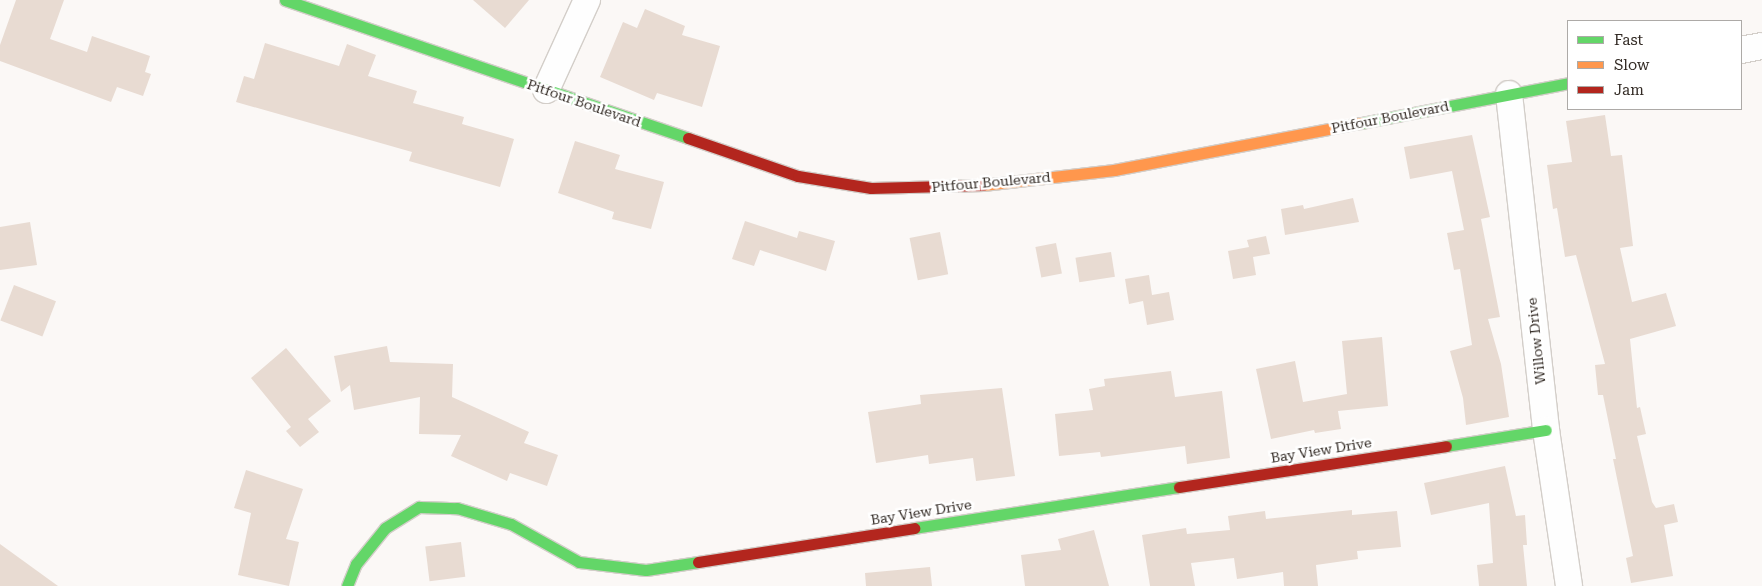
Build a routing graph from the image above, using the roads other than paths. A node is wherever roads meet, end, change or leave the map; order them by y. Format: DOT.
graph roads {
  1 [pos="286,0"];
  2 [pos="587,0"];
  3 [pos="1762,46"];
  4 [pos="1742,50"];
  5 [pos="1567,83"];
  6 [pos="546,90"];
  7 [pos="1509,94"];
  8 [pos="1546,430"];
  9 [pos="347,586"];
  10 [pos="1569,586"];
  1 -- 6 [label="street, Pitfour Boulevard"];
  2 -- 6 [label="street"];
  3 -- 4 [label="street"];
  5 -- 7 [label="street, Pitfour Boulevard"];
  6 -- 7 [label="street, Pitfour Boulevard"];
  7 -- 8 [label="street, Willow Drive"];
  8 -- 9 [label="street, Bay View Drive"];
  8 -- 10 [label="street, Willow Drive"];
}
